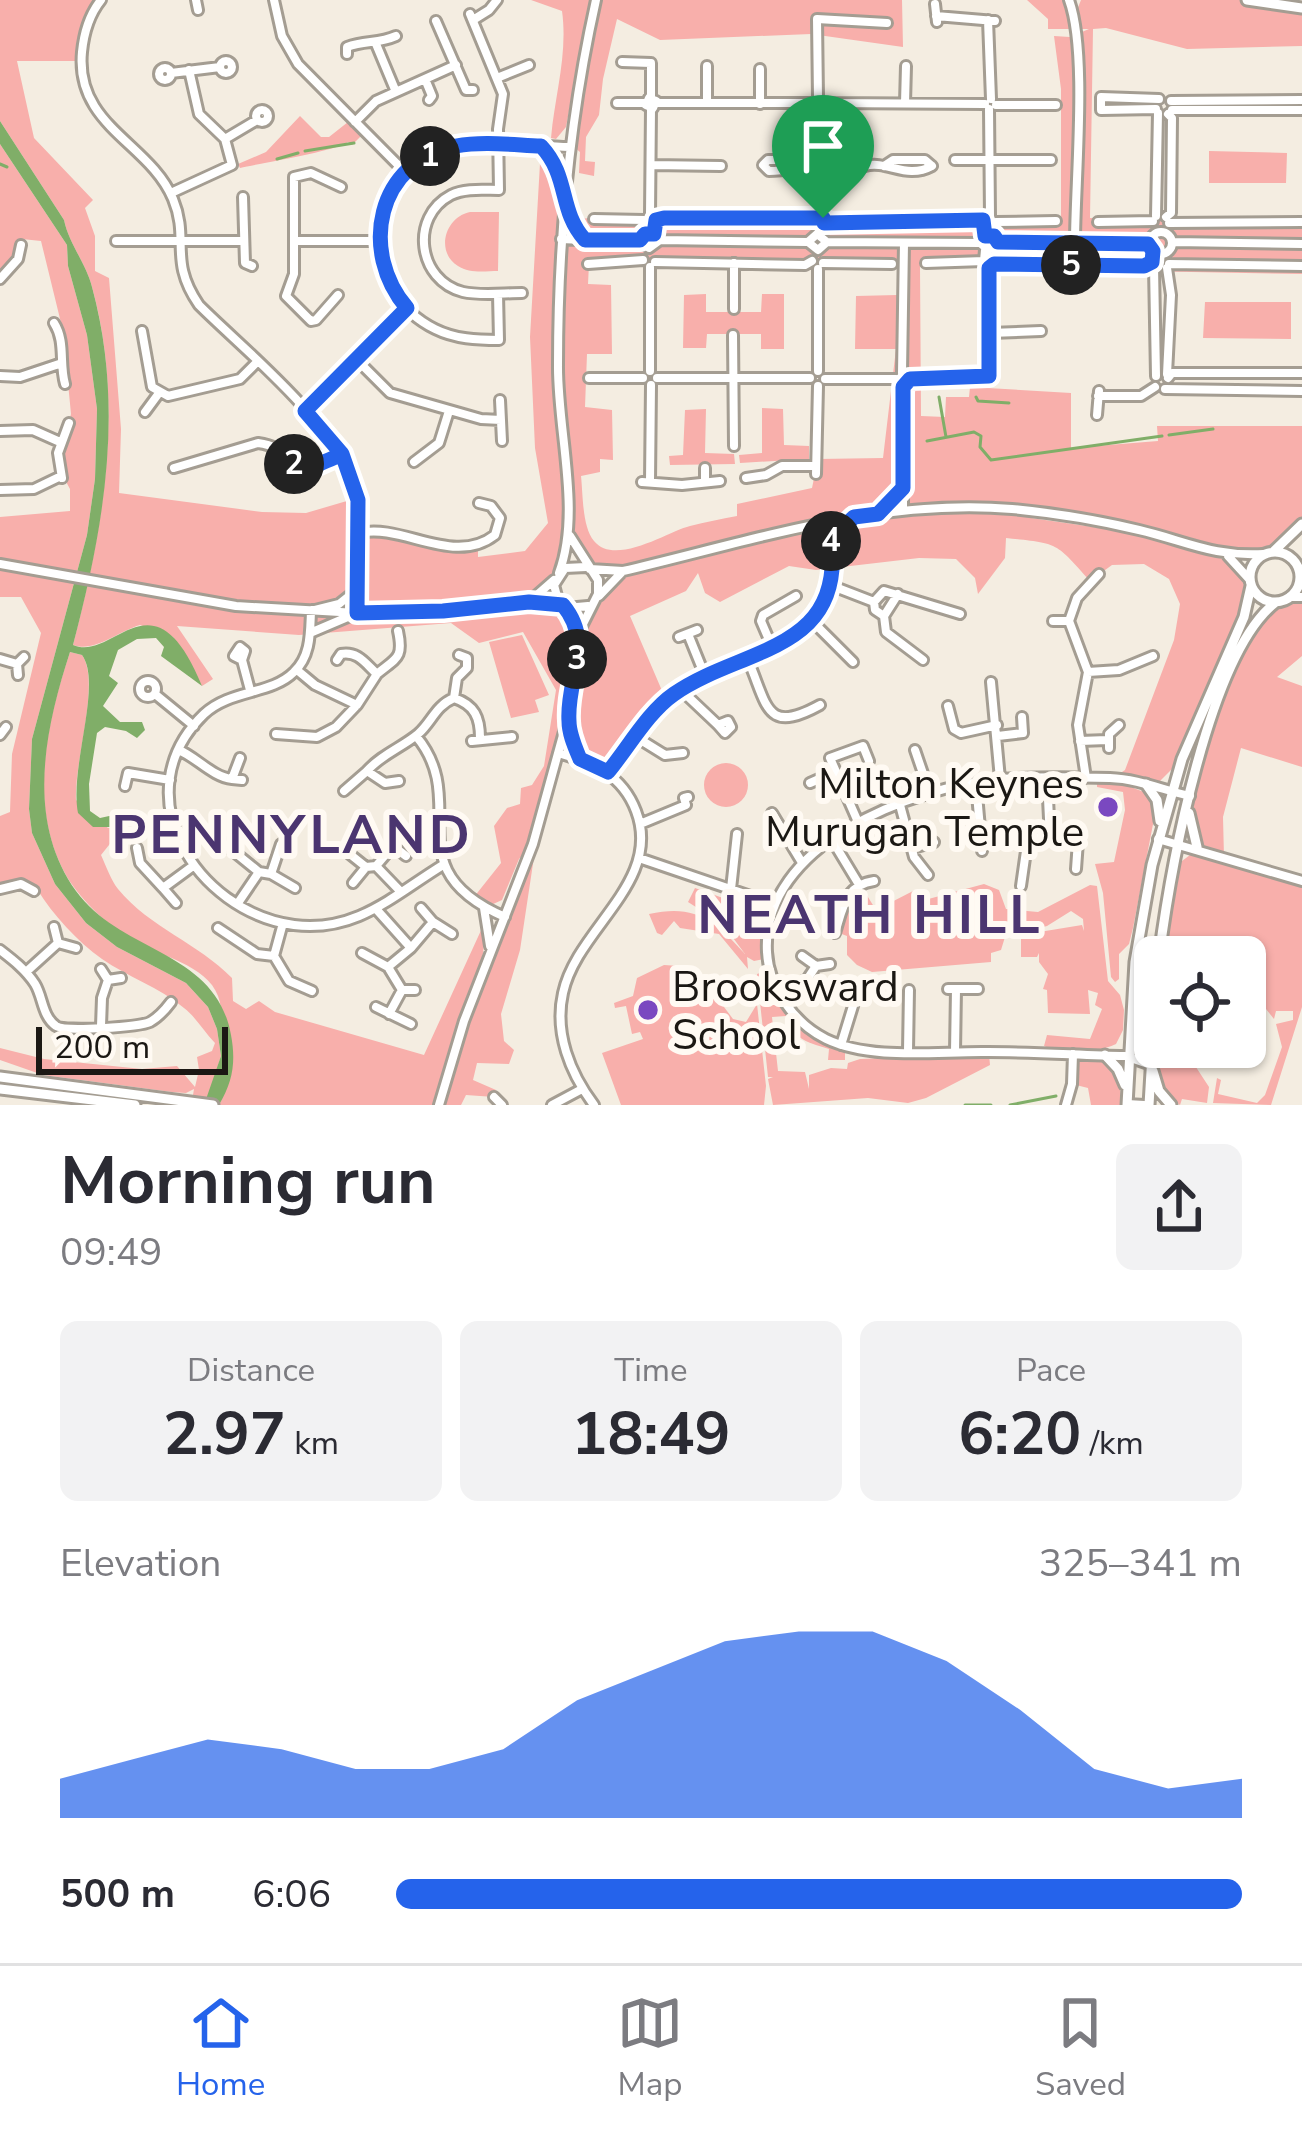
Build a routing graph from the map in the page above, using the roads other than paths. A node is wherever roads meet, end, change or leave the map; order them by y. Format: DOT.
graph roads {
  1 [pos="101,0"];
  2 [pos="274,0"];
  3 [pos="496,0"];
  4 [pos="596,0"];
  5 [pos="1069,0"];
  6 [pos="1081,0"];
  7 [pos="1247,0"];
  8 [pos="935,4"];
  9 [pos="1302,8"];
  10 [pos="1075,16"];
  11 [pos="436,20"];
  12 [pos="887,22"];
  13 [pos="396,36"];
  14 [pos="376,44"];
  15 [pos="345,46"];
  16 [pos="622,62"];
  17 [pos="456,65"];
  18 [pos="529,65"];
  19 [pos="707,66"];
  20 [pos="906,66"];
  21 [pos="220,67"];
  22 [pos="760,69"];
  23 [pos="189,70"];
  24 [pos="171,73"];
  25 [pos="497,78"];
  26 [pos="425,79"];
  27 [pos="473,90"];
  28 [pos="396,92"];
  29 [pos="429,100"];
  30 [pos="1302,100"];
  31 [pos="616,103"];
  32 [pos="651,103"];
  33 [pos="819,103"];
  34 [pos="707,104"];
  35 [pos="760,104"];
  36 [pos="905,104"];
  37 [pos="990,104"];
  38 [pos="1056,105"];
  39 [pos="1164,108"];
  40 [pos="1302,110"];
  41 [pos="257,120"];
  42 [pos="356,122"];
  43 [pos="224,139"];
  44 [pos="499,145"];
  45 [pos="541,146"];
  46 [pos="569,147"];
  47 [pos="955,160"];
  48 [pos="990,160"];
  49 [pos="1051,160"];
  50 [pos="651,165"];
  51 [pos="721,166"];
  52 [pos="803,166"];
  53 [pos="823,166"];
  54 [pos="883,166"];
  55 [pos="406,173"];
  56 [pos="341,187"];
  57 [pos="171,193"];
  58 [pos="565,195"];
  59 [pos="242,197"];
  60 [pos="650,218"];
  61 [pos="594,219"];
  62 [pos="990,219"];
  63 [pos="1161,219"];
  64 [pos="818,220"];
  65 [pos="1056,221"];
  66 [pos="1098,222"];
  67 [pos="1302,222"];
  68 [pos="561,239"];
  69 [pos="585,240"];
  70 [pos="650,240"];
  71 [pos="116,241"];
  72 [pos="179,241"];
  73 [pos="244,241"];
  74 [pos="378,241"];
  75 [pos="294,242"];
  76 [pos="817,242"];
  77 [pos="904,242"];
  78 [pos="989,242"];
  79 [pos="1075,242"];
  80 [pos="1170,242"];
  81 [pos="21,244"];
  82 [pos="1302,244"];
  83 [pos="1152,252"];
  84 [pos="649,263"];
  85 [pos="734,263"];
  86 [pos="926,263"];
  87 [pos="588,264"];
  88 [pos="818,264"];
  89 [pos="892,264"];
  90 [pos="989,264"];
  91 [pos="252,266"];
  92 [pos="1168,266"];
  93 [pos="1302,266"];
  94 [pos="0,279"];
  95 [pos="521,293"];
  96 [pos="498,294"];
  97 [pos="338,295"];
  98 [pos="407,308"];
  99 [pos="734,309"];
  100 [pos="54,323"];
  101 [pos="142,331"];
  102 [pos="1040,331"];
  103 [pos="990,333"];
  104 [pos="734,335"];
  105 [pos="356,359"];
  106 [pos="257,362"];
  107 [pos="59,364"];
  108 [pos="1302,374"];
  109 [pos="0,376"];
  110 [pos="589,378"];
  111 [pos="650,378"];
  112 [pos="734,378"];
  113 [pos="818,379"];
  114 [pos="903,380"];
  115 [pos="1162,381"];
  116 [pos="65,384"];
  117 [pos="1302,391"];
  118 [pos="159,393"];
  119 [pos="500,400"];
  120 [pos="305,411"];
  121 [pos="449,411"];
  122 [pos="145,412"];
  123 [pos="1097,415"];
  124 [pos="501,420"];
  125 [pos="69,423"];
  126 [pos="0,431"];
  127 [pos="502,441"];
  128 [pos="61,442"];
  129 [pos="734,446"];
  130 [pos="342,454"];
  131 [pos="415,462"];
  132 [pos="174,468"];
  133 [pos="705,468"];
  134 [pos="746,478"];
  135 [pos="705,481"];
  136 [pos="720,481"];
  137 [pos="903,488"];
  138 [pos="0,490"];
  139 [pos="479,503"];
  140 [pos="903,510"];
  141 [pos="510,512"];
  142 [pos="878,514"];
  143 [pos="854,517"];
  144 [pos="500,518"];
  145 [pos="826,521"];
  146 [pos="1299,528"];
  147 [pos="360,533"];
  148 [pos="570,536"];
  149 [pos="831,539"];
  150 [pos="1302,552"];
  151 [pos="1269,553"];
  152 [pos="1225,555"];
  153 [pos="0,564"];
  154 [pos="588,568"];
  155 [pos="623,571"];
  156 [pos="1300,572"];
  157 [pos="1099,574"];
  158 [pos="558,576"];
  159 [pos="1250,583"];
  160 [pos="830,585"];
  161 [pos="359,588"];
  162 [pos="898,593"];
  163 [pos="796,596"];
  164 [pos="1296,597"];
  165 [pos="529,602"];
  166 [pos="874,602"];
  167 [pos="1276,602"];
  168 [pos="593,603"];
  169 [pos="565,606"];
  170 [pos="310,611"];
  171 [pos="357,613"];
  172 [pos="960,614"];
  173 [pos="884,616"];
  174 [pos="811,620"];
  175 [pos="1249,620"];
  176 [pos="1053,621"];
  177 [pos="1069,621"];
  178 [pos="398,631"];
  179 [pos="310,633"];
  180 [pos="688,634"];
  181 [pos="579,636"];
  182 [pos="1239,639"];
  183 [pos="773,650"];
  184 [pos="459,656"];
  185 [pos="1153,656"];
  186 [pos="0,659"];
  187 [pos="242,660"];
  188 [pos="337,660"];
  189 [pos="748,660"];
  190 [pos="923,660"];
  191 [pos="20,666"];
  192 [pos="838,669"];
  193 [pos="297,670"];
  194 [pos="1088,672"];
  195 [pos="377,674"];
  196 [pos="705,676"];
  197 [pos="991,682"];
  198 [pos="680,689"];
  199 [pos="250,690"];
  200 [pos="154,694"];
  201 [pos="454,698"];
  202 [pos="357,705"];
  203 [pos="820,705"];
  204 [pos="948,706"];
  205 [pos="568,717"];
  206 [pos="1022,717"];
  207 [pos="718,725"];
  208 [pos="1119,725"];
  209 [pos="194,726"];
  210 [pos="998,731"];
  211 [pos="276,734"];
  212 [pos="416,736"];
  213 [pos="512,737"];
  214 [pos="636,737"];
  215 [pos="308,739"];
  216 [pos="1080,741"];
  217 [pos="178,749"];
  218 [pos="306,750"];
  219 [pos="915,750"];
  220 [pos="558,753"];
  221 [pos="683,754"];
  222 [pos="240,758"];
  223 [pos="580,759"];
  224 [pos="869,761"];
  225 [pos="367,771"];
  226 [pos="608,772"];
  227 [pos="836,772"];
  228 [pos="1047,778"];
  229 [pos="1086,778"];
  230 [pos="1000,779"];
  231 [pos="170,780"];
  232 [pos="399,781"];
  233 [pos="976,783"];
  234 [pos="810,784"];
  235 [pos="1146,784"];
  236 [pos="125,786"];
  237 [pos="344,791"];
  238 [pos="1171,792"];
  239 [pos="930,794"];
  240 [pos="688,796"];
  241 [pos="1189,799"];
  242 [pos="900,805"];
  243 [pos="772,813"];
  244 [pos="858,822"];
  245 [pos="640,824"];
  246 [pos="1161,826"];
  247 [pos="737,833"];
  248 [pos="1050,838"];
  249 [pos="1158,839"];
  250 [pos="832,841"];
  251 [pos="222,842"];
  252 [pos="934,842"];
  253 [pos="1179,843"];
  254 [pos="280,844"];
  255 [pos="137,848"];
  256 [pos="914,848"];
  257 [pos="1197,848"];
  258 [pos="346,851"];
  259 [pos="982,851"];
  260 [pos="406,856"];
  261 [pos="639,859"];
  262 [pos="801,862"];
  263 [pos="193,866"];
  264 [pos="371,866"];
  265 [pos="443,866"];
  266 [pos="1076,868"];
  267 [pos="259,872"];
  268 [pos="271,874"];
  269 [pos="928,875"];
  270 [pos="874,881"];
  271 [pos="1302,881"];
  272 [pos="353,883"];
  273 [pos="858,883"];
  274 [pos="1022,886"];
  275 [pos="163,888"];
  276 [pos="295,888"];
  277 [pos="0,889"];
  278 [pos="730,889"];
  279 [pos="34,891"];
  280 [pos="401,892"];
  281 [pos="176,903"];
  282 [pos="238,903"];
  283 [pos="774,904"];
  284 [pos="421,908"];
  285 [pos="484,908"];
  286 [pos="376,910"];
  287 [pos="505,917"];
  288 [pos="433,922"];
  289 [pos="283,923"];
  290 [pos="55,927"];
  291 [pos="218,928"];
  292 [pos="835,933"];
  293 [pos="452,934"];
  294 [pos="1162,936"];
  295 [pos="58,943"];
  296 [pos="76,948"];
  297 [pos="411,948"];
  298 [pos="0,950"];
  299 [pos="362,953"];
  300 [pos="489,954"];
  301 [pos="274,956"];
  302 [pos="802,956"];
  303 [pos="830,964"];
  304 [pos="816,966"];
  305 [pos="388,967"];
  306 [pos="100,969"];
  307 [pos="26,972"];
  308 [pos="121,978"];
  309 [pos="108,980"];
  310 [pos="978,989"];
  311 [pos="402,990"];
  312 [pos="415,990"];
  313 [pos="909,990"];
  314 [pos="312,991"];
  315 [pos="857,992"];
  316 [pos="781,996"];
  317 [pos="171,1002"];
  318 [pos="376,1006"];
  319 [pos="389,1014"];
  320 [pos="412,1024"];
  321 [pos="100,1026"];
  322 [pos="841,1045"];
  323 [pos="908,1051"];
  324 [pos="955,1052"];
  325 [pos="1072,1054"];
  326 [pos="1105,1055"];
  327 [pos="1132,1056"];
  328 [pos="1151,1068"];
  329 [pos="1152,1068"];
  330 [pos="0,1077"];
  331 [pos="0,1089"];
  332 [pos="582,1089"];
  333 [pos="1127,1090"];
  334 [pos="494,1097"];
  335 [pos="440,1102"];
  336 [pos="134,1105"];
  337 [pos="213,1105"];
  338 [pos="502,1105"];
  339 [pos="552,1105"];
  340 [pos="594,1105"];
  341 [pos="1066,1105"];
  342 [pos="1127,1105"];
  343 [pos="1146,1105"];
  344 [pos="1171,1105"];
  1 -- 57 [label="street"];
  2 -- 42 [label="street"];
  3 -- 25 [label="street"];
  4 -- 46 [label="street"];
  5 -- 10 [label="street"];
  6 -- 10 [label="street"];
  7 -- 9 [label="main road"];
  8 -- 37 [label="street"];
  10 -- 79 [label="street"];
  11 -- 17 [label="street"];
  12 -- 33 [label="street"];
  13 -- 14 [label="street"];
  14 -- 15 [label="street"];
  14 -- 28 [label="street"];
  16 -- 32 [label="street"];
  17 -- 26 [label="street"];
  17 -- 27 [label="street"];
  18 -- 25 [label="street"];
  19 -- 34 [label="street"];
  20 -- 36 [label="street"];
  21 -- 23 [label="street"];
  22 -- 35 [label="street"];
  23 -- 24 [label="street"];
  23 -- 43 [label="street"];
  25 -- 44 [label="street"];
  26 -- 28 [label="street"];
  26 -- 29 [label="street"];
  28 -- 42 [label="street"];
  30 -- 39 [label="street"];
  31 -- 32 [label="street"];
  32 -- 34 [label="street"];
  32 -- 50 [label="street"];
  33 -- 35 [label="street"];
  33 -- 36 [label="street"];
  33 -- 53 [label="street"];
  34 -- 35 [label="street"];
  36 -- 37 [label="street"];
  37 -- 38 [label="street"];
  37 -- 48 [label="street"];
  39 -- 39 [label="street"];
  39 -- 40 [label="street"];
  39 -- 63 [label="street"];
  39 -- 63 [label="street"];
  41 -- 43 [label="street"];
  42 -- 55 [label="street"];
  43 -- 57 [label="street"];
  44 -- 45 [label="street"];
  44 -- 55 [label="street"];
  44 -- 96 [label="street"];
  45 -- 46 [label="street"];
  45 -- 58 [label="street"];
  46 -- 58 [label="street"];
  47 -- 48 [label="street"];
  48 -- 49 [label="street"];
  48 -- 62 [label="street"];
  50 -- 51 [label="street"];
  50 -- 60 [label="street"];
  52 -- 53 [label="street"];
  53 -- 54 [label="street"];
  53 -- 64 [label="street"];
  54 -- 54 [label="street"];
  55 -- 74 [label="street"];
  56 -- 75 [label="street"];
  57 -- 72 [label="street"];
  58 -- 68 [label="street"];
  58 -- 69 [label="street"];
  59 -- 73 [label="street"];
  60 -- 61 [label="street"];
  60 -- 64 [label="street"];
  60 -- 70 [label="street"];
  62 -- 64 [label="street"];
  62 -- 65 [label="street"];
  62 -- 78 [label="street"];
  63 -- 66 [label="street"];
  63 -- 67 [label="street"];
  63 -- 80 [label="street"];
  63 -- 83 [label="street"];
  64 -- 76 [label="street"];
  68 -- 69 [label="street"];
  68 -- 148 [label="street"];
  69 -- 70 [label="street"];
  70 -- 76 [label="street"];
  70 -- 84 [label="street"];
  71 -- 72 [label="street"];
  72 -- 73 [label="street"];
  72 -- 106 [label="street"];
  73 -- 91 [label="street"];
  74 -- 75 [label="street"];
  74 -- 98 [label="street"];
  75 -- 97 [label="street"];
  76 -- 77 [label="street"];
  76 -- 88 [label="street"];
  77 -- 78 [label="street"];
  77 -- 114 [label="street"];
  78 -- 79 [label="street"];
  78 -- 90 [label="street"];
  79 -- 83 [label="street"];
  80 -- 82 [label="street"];
  80 -- 83 [label="street"];
  80 -- 83 [label="street"];
  80 -- 92 [label="street"];
  81 -- 94 [label="street"];
  83 -- 90 [label="street"];
  83 -- 92 [label="street"];
  83 -- 115 [label="street"];
  84 -- 85 [label="street"];
  84 -- 87 [label="street"];
  84 -- 111 [label="street"];
  85 -- 88 [label="street"];
  85 -- 99 [label="street"];
  86 -- 90 [label="street"];
  88 -- 89 [label="street"];
  88 -- 113 [label="street"];
  90 -- 103 [label="street"];
  92 -- 93 [label="street"];
  92 -- 115 [label="street"];
  95 -- 96 [label="street"];
  96 -- 98 [label="street"];
  98 -- 105 [label="street"];
  100 -- 107 [label="street"];
  101 -- 118 [label="street"];
  102 -- 103 [label="street"];
  103 -- 114 [label="street"];
  104 -- 112 [label="street"];
  105 -- 120 [label="street"];
  105 -- 121 [label="street"];
  106 -- 118 [label="street"];
  106 -- 120 [label="street"];
  107 -- 109 [label="street"];
  107 -- 116 [label="street"];
  108 -- 115 [label="street"];
  110 -- 111 [label="street"];
  111 -- 112 [label="street"];
  111 -- 135 [label="street"];
  112 -- 113 [label="street"];
  112 -- 129 [label="street"];
  113 -- 114 [label="street"];
  113 -- 134 [label="street"];
  114 -- 137 [label="street"];
  115 -- 117 [label="street"];
  115 -- 123 [label="street"];
  118 -- 122 [label="street"];
  119 -- 124 [label="street"];
  120 -- 130 [label="street"];
  121 -- 124 [label="street"];
  121 -- 131 [label="street"];
  124 -- 127 [label="street"];
  125 -- 128 [label="street"];
  126 -- 128 [label="street"];
  128 -- 138 [label="street"];
  130 -- 132 [label="street"];
  130 -- 147 [label="street"];
  133 -- 135 [label="street"];
  135 -- 136 [label="street"];
  137 -- 140 [label="street"];
  137 -- 142 [label="street"];
  139 -- 144 [label="street"];
  140 -- 142 [label="street"];
  140 -- 152 [label="street"];
  141 -- 144 [label="street"];
  142 -- 143 [label="street"];
  143 -- 145 [label="street"];
  143 -- 149 [label="street"];
  144 -- 147 [label="street"];
  145 -- 149 [label="street"];
  145 -- 155 [label="street"];
  146 -- 151 [label="main road"];
  147 -- 161 [label="street"];
  148 -- 154 [label="street"];
  148 -- 158 [label="street"];
  149 -- 160 [label="street"];
  150 -- 156 [label="main road"];
  151 -- 152 [label="street"];
  151 -- 156 [label="main road"];
  151 -- 159 [label="main road"];
  152 -- 159 [label="street"];
  153 -- 170 [label="street"];
  154 -- 155 [label="street"];
  154 -- 158 [label="street"];
  154 -- 168 [label="street"];
  155 -- 168 [label="street"];
  156 -- 164 [label="main road"];
  157 -- 177 [label="street"];
  158 -- 165 [label="street"];
  158 -- 169 [label="street"];
  159 -- 167 [label="main road"];
  159 -- 175 [label="main road"];
  160 -- 166 [label="street"];
  160 -- 174 [label="street"];
  161 -- 170 [label="street"];
  161 -- 171 [label="street"];
  162 -- 166 [label="street"];
  162 -- 172 [label="street"];
  162 -- 173 [label="street"];
  163 -- 183 [label="street"];
  164 -- 167 [label="main road"];
  165 -- 169 [label="street"];
  165 -- 171 [label="street"];
  166 -- 173 [label="street"];
  167 -- 175 [label="main road"];
  168 -- 169 [label="street"];
  168 -- 181 [label="street"];
  169 -- 181 [label="street"];
  170 -- 171 [label="street"];
  170 -- 179 [label="street"];
  171 -- 179 [label="street"];
  173 -- 190 [label="street"];
  174 -- 183 [label="street"];
  174 -- 192 [label="street"];
  175 -- 182 [label="main road"];
  176 -- 177 [label="street"];
  177 -- 194 [label="street"];
  178 -- 195 [label="street"];
  179 -- 193 [label="street"];
  180 -- 196 [label="street"];
  181 -- 205 [label="street"];
  182 -- 238 [label="main road"];
  182 -- 241 [label="main road"];
  183 -- 189 [label="street"];
  184 -- 201 [label="street"];
  185 -- 194 [label="street"];
  186 -- 191 [label="street"];
  187 -- 199 [label="street"];
  188 -- 195 [label="street"];
  189 -- 196 [label="street"];
  189 -- 203 [label="street"];
  193 -- 199 [label="street"];
  193 -- 202 [label="street"];
  194 -- 216 [label="street"];
  195 -- 202 [label="street"];
  196 -- 198 [label="street"];
  197 -- 210 [label="street"];
  198 -- 207 [label="street"];
  198 -- 214 [label="street"];
  199 -- 209 [label="street"];
  200 -- 209 [label="street"];
  201 -- 212 [label="street"];
  201 -- 213 [label="street"];
  202 -- 215 [label="street"];
  204 -- 210 [label="street"];
  205 -- 220 [label="street"];
  205 -- 223 [label="street"];
  206 -- 210 [label="street"];
  208 -- 216 [label="street"];
  209 -- 217 [label="street"];
  210 -- 230 [label="street"];
  211 -- 215 [label="street"];
  212 -- 225 [label="street"];
  212 -- 265 [label="street"];
  214 -- 221 [label="street"];
  214 -- 226 [label="street"];
  215 -- 218 [label="street"];
  216 -- 229 [label="street"];
  217 -- 222 [label="street"];
  217 -- 231 [label="street"];
  219 -- 239 [label="street"];
  220 -- 223 [label="street"];
  220 -- 287 [label="street"];
  223 -- 226 [label="street"];
  224 -- 227 [label="street"];
  225 -- 232 [label="street"];
  225 -- 237 [label="street"];
  226 -- 245 [label="street"];
  227 -- 234 [label="street"];
  227 -- 244 [label="street"];
  228 -- 229 [label="street"];
  228 -- 230 [label="street"];
  228 -- 248 [label="street"];
  229 -- 235 [label="street"];
  230 -- 233 [label="street"];
  231 -- 236 [label="street"];
  231 -- 263 [label="street"];
  233 -- 239 [label="street"];
  233 -- 259 [label="street"];
  235 -- 238 [label="street"];
  235 -- 246 [label="main road"];
  238 -- 241 [label="street"];
  238 -- 246 [label="main road"];
  239 -- 242 [label="street"];
  240 -- 245 [label="street"];
  241 -- 253 [label="main road"];
  241 -- 257 [label="main road"];
  242 -- 244 [label="street"];
  242 -- 256 [label="street"];
  243 -- 262 [label="street"];
  244 -- 250 [label="street"];
  245 -- 261 [label="street"];
  246 -- 249 [label="main road"];
  247 -- 278 [label="street"];
  248 -- 266 [label="street"];
  248 -- 274 [label="street"];
  249 -- 253 [label="street"];
  249 -- 327 [label="main road"];
  250 -- 262 [label="street"];
  250 -- 273 [label="street"];
  251 -- 267 [label="street"];
  252 -- 256 [label="street"];
  253 -- 257 [label="street"];
  253 -- 294 [label="main road"];
  254 -- 268 [label="street"];
  255 -- 275 [label="street"];
  256 -- 269 [label="street"];
  257 -- 271 [label="street"];
  258 -- 264 [label="street"];
  260 -- 264 [label="street"];
  261 -- 278 [label="street"];
  261 -- 332 [label="street"];
  262 -- 283 [label="street"];
  263 -- 275 [label="street"];
  263 -- 282 [label="street"];
  264 -- 272 [label="street"];
  264 -- 280 [label="street"];
  265 -- 280 [label="street"];
  265 -- 285 [label="street"];
  267 -- 268 [label="street"];
  267 -- 282 [label="street"];
  268 -- 276 [label="street"];
  270 -- 273 [label="street"];
  273 -- 292 [label="street"];
  275 -- 281 [label="street"];
  277 -- 279 [label="street"];
  278 -- 283 [label="street"];
  280 -- 286 [label="street"];
  282 -- 289 [label="street"];
  283 -- 316 [label="street"];
  284 -- 288 [label="street"];
  285 -- 287 [label="street"];
  285 -- 300 [label="street"];
  286 -- 289 [label="street"];
  286 -- 297 [label="street"];
  287 -- 300 [label="street"];
  288 -- 293 [label="street"];
  288 -- 297 [label="street"];
  289 -- 301 [label="street"];
  290 -- 295 [label="street"];
  291 -- 301 [label="street"];
  295 -- 296 [label="street"];
  295 -- 307 [label="street"];
  297 -- 305 [label="street"];
  298 -- 307 [label="street"];
  299 -- 305 [label="street"];
  300 -- 335 [label="street"];
  301 -- 314 [label="street"];
  302 -- 304 [label="street"];
  303 -- 304 [label="street"];
  304 -- 316 [label="street"];
  305 -- 311 [label="street"];
  306 -- 309 [label="street"];
  307 -- 321 [label="street"];
  308 -- 309 [label="street"];
  309 -- 321 [label="street"];
  310 -- 324 [label="street"];
  311 -- 312 [label="street"];
  311 -- 319 [label="street"];
  313 -- 323 [label="street"];
  315 -- 322 [label="street"];
  316 -- 322 [label="street"];
  317 -- 321 [label="street"];
  318 -- 319 [label="street"];
  319 -- 320 [label="street"];
  322 -- 323 [label="street"];
  323 -- 324 [label="street"];
  324 -- 325 [label="street"];
  325 -- 326 [label="street"];
  325 -- 341 [label="street"];
  326 -- 327 [label="street"];
  326 -- 333 [label="main road"];
  327 -- 333 [label="main road"];
  328 -- 343 [label="main road"];
  329 -- 344 [label="main road"];
  330 -- 337 [label="main road"];
  331 -- 336 [label="main road"];
  332 -- 339 [label="street"];
  332 -- 340 [label="street"];
  333 -- 342 [label="main road"];
  334 -- 338 [label="street"];
  342 -- 343 [label="street"];
}
